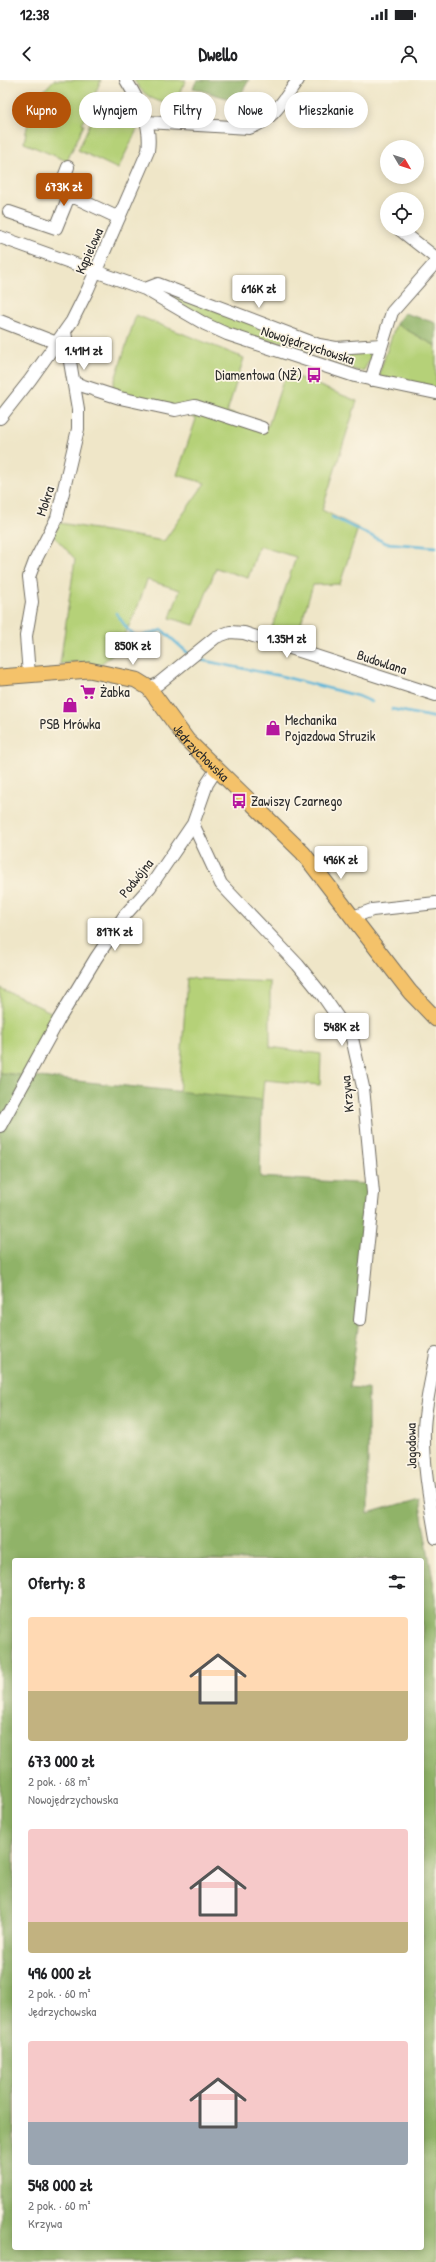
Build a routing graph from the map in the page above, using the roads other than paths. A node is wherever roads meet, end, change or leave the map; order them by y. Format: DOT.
graph roads {
  1 [pos="126,80"];
  2 [pos="298,80"];
  3 [pos="132,92"];
  4 [pos="152,122"];
  5 [pos="149,128"];
  6 [pos="68,167"];
  7 [pos="69,196"];
  8 [pos="9,212"];
  9 [pos="120,218"];
  10 [pos="408,236"];
  11 [pos="0,238"];
  12 [pos="436,258"];
  13 [pos="436,262"];
  14 [pos="95,270"];
  15 [pos="145,289"];
  16 [pos="0,321"];
  17 [pos="66,332"];
  18 [pos="57,343"];
  19 [pos="381,345"];
  20 [pos="371,380"];
  21 [pos="74,383"];
  22 [pos="436,393"];
  23 [pos="0,418"];
  24 [pos="262,428"];
  25 [pos="28,675"];
  26 [pos="0,677"];
  27 [pos="149,688"];
  28 [pos="436,695"];
  29 [pos="216,770"];
  30 [pos="193,824"];
  31 [pos="436,903"];
  32 [pos="353,917"];
  33 [pos="436,1019"];
  34 [pos="0,1126"];
  35 [pos="360,1320"];
  36 [pos="436,1354"];
  37 [pos="436,1538"];
  1 -- 3 [label="street, Kąpielowa"];
  2 -- 4 [label="street"];
  5 -- 9 [label="street, Kąpielowa"];
  6 -- 7 [label="street"];
  7 -- 8 [label="street"];
  7 -- 9 [label="street"];
  9 -- 14 [label="street, Kąpielowa"];
  10 -- 12 [label="street"];
  11 -- 14 [label="street, Nowojędrzychowska"];
  13 -- 19 [label="street"];
  14 -- 15 [label="street, Nowojędrzychowska"];
  14 -- 17 [label="street, Kąpielowa"];
  15 -- 19 [label="street"];
  15 -- 20 [label="street, Nowojędrzychowska"];
  16 -- 18 [label="street"];
  17 -- 18 [label="street, Kąpielowa"];
  17 -- 21 [label="street, Mokra"];
  18 -- 23 [label="street, Kąpielowa"];
  19 -- 20 [label="street"];
  20 -- 22 [label="street, Nowojędrzychowska"];
  21 -- 24 [label="street"];
  21 -- 25 [label="street, Mokra"];
  25 -- 26 [label="main road, Jędrzychowska"];
  25 -- 27 [label="main road, Jędrzychowska"];
  27 -- 28 [label="street, Budowlana"];
  27 -- 29 [label="main road, Jędrzychowska"];
  29 -- 30 [label="street, Podwójna"];
  29 -- 32 [label="main road, Jędrzychowska"];
  30 -- 34 [label="street, Podwójna"];
  30 -- 35 [label="street, Krzywa"];
  31 -- 32 [label="street"];
  32 -- 33 [label="main road, Jędrzychowska"];
  36 -- 37 [label="street, Jagodowa"];
}
